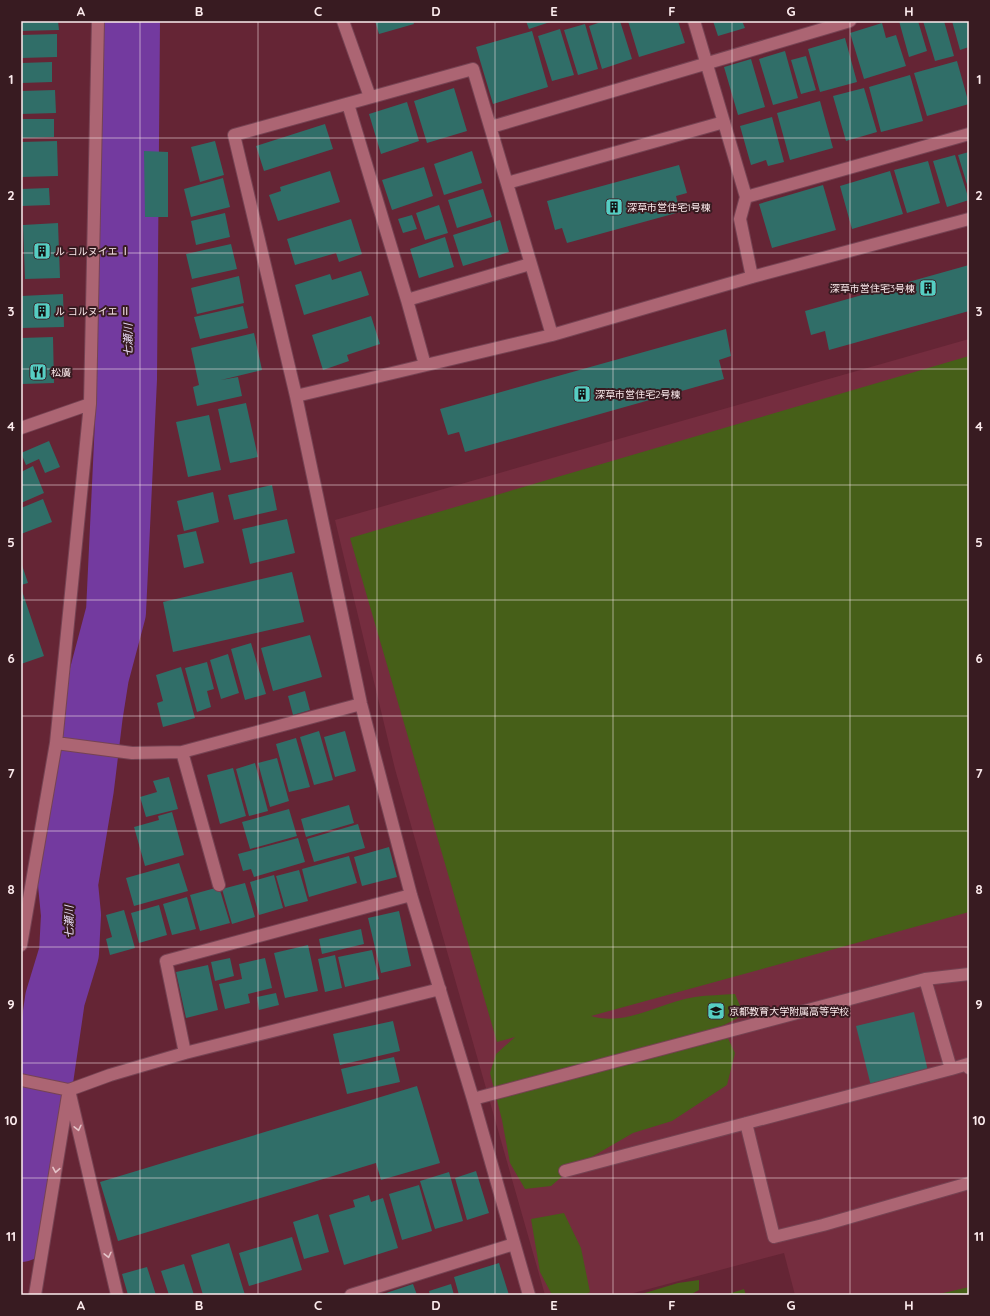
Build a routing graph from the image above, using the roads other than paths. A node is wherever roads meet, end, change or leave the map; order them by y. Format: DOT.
graph roads {
  1 [pos="98,21"];
  2 [pos="344,21"];
  3 [pos="694,21"];
  4 [pos="850,21"];
  5 [pos="706,62"];
  6 [pos="370,98"];
  7 [pos="348,104"];
  8 [pos="724,122"];
  9 [pos="491,127"];
  10 [pos="969,134"];
  11 [pos="507,183"];
  12 [pos="746,196"];
  13 [pos="969,219"];
  14 [pos="530,264"];
  15 [pos="752,277"];
  16 [pos="407,300"];
  17 [pos="552,335"];
  18 [pos="425,365"];
  19 [pos="296,396"];
  20 [pos="90,404"];
  21 [pos="21,428"];
  22 [pos="361,704"];
  23 [pos="56,743"];
  24 [pos="182,752"];
  25 [pos="219,885"];
  26 [pos="411,895"];
  27 [pos="21,945"];
  28 [pos="969,974"];
  29 [pos="925,979"];
  30 [pos="440,989"];
  31 [pos="186,1053"];
  32 [pos="969,1068"];
  33 [pos="951,1069"];
  34 [pos="26,1081"];
  35 [pos="64,1089"];
  36 [pos="473,1099"];
  37 [pos="746,1123"];
  38 [pos="565,1171"];
  39 [pos="969,1183"];
  40 [pos="514,1244"];
  41 [pos="35,1295"];
  42 [pos="117,1295"];
  43 [pos="351,1295"];
  44 [pos="529,1295"];
  1 -- 20 [label="street"];
  2 -- 6 [label="street"];
  3 -- 5 [label="street"];
  4 -- 5 [label="street"];
  5 -- 8 [label="street"];
  5 -- 9 [label="street"];
  6 -- 7 [label="street"];
  6 -- 9 [label="street"];
  7 -- 16 [label="street"];
  7 -- 19 [label="street"];
  8 -- 11 [label="street"];
  8 -- 12 [label="street"];
  9 -- 11 [label="street"];
  10 -- 12 [label="street"];
  11 -- 14 [label="street"];
  12 -- 15 [label="street"];
  13 -- 15 [label="street"];
  14 -- 16 [label="street"];
  14 -- 17 [label="street"];
  15 -- 17 [label="street"];
  16 -- 18 [label="street"];
  17 -- 18 [label="street"];
  18 -- 19 [label="street"];
  19 -- 22 [label="street"];
  20 -- 21 [label="street"];
  20 -- 23 [label="street"];
  22 -- 24 [label="street"];
  22 -- 26 [label="street"];
  23 -- 24 [label="street"];
  23 -- 27 [label="street"];
  24 -- 25 [label="street"];
  26 -- 30 [label="street"];
  26 -- 31 [label="street"];
  28 -- 29 [label="street"];
  29 -- 33 [label="street"];
  29 -- 36 [label="street"];
  30 -- 31 [label="street"];
  30 -- 36 [label="street"];
  31 -- 35 [label="street"];
  32 -- 33 [label="street"];
  33 -- 37 [label="street"];
  34 -- 35 [label="street"];
  35 -- 41 [label="street, one-way"];
  35 -- 42 [label="street, one-way"];
  36 -- 40 [label="street"];
  37 -- 38 [label="street"];
  37 -- 39 [label="street"];
  40 -- 43 [label="street"];
  40 -- 44 [label="street"];
}
